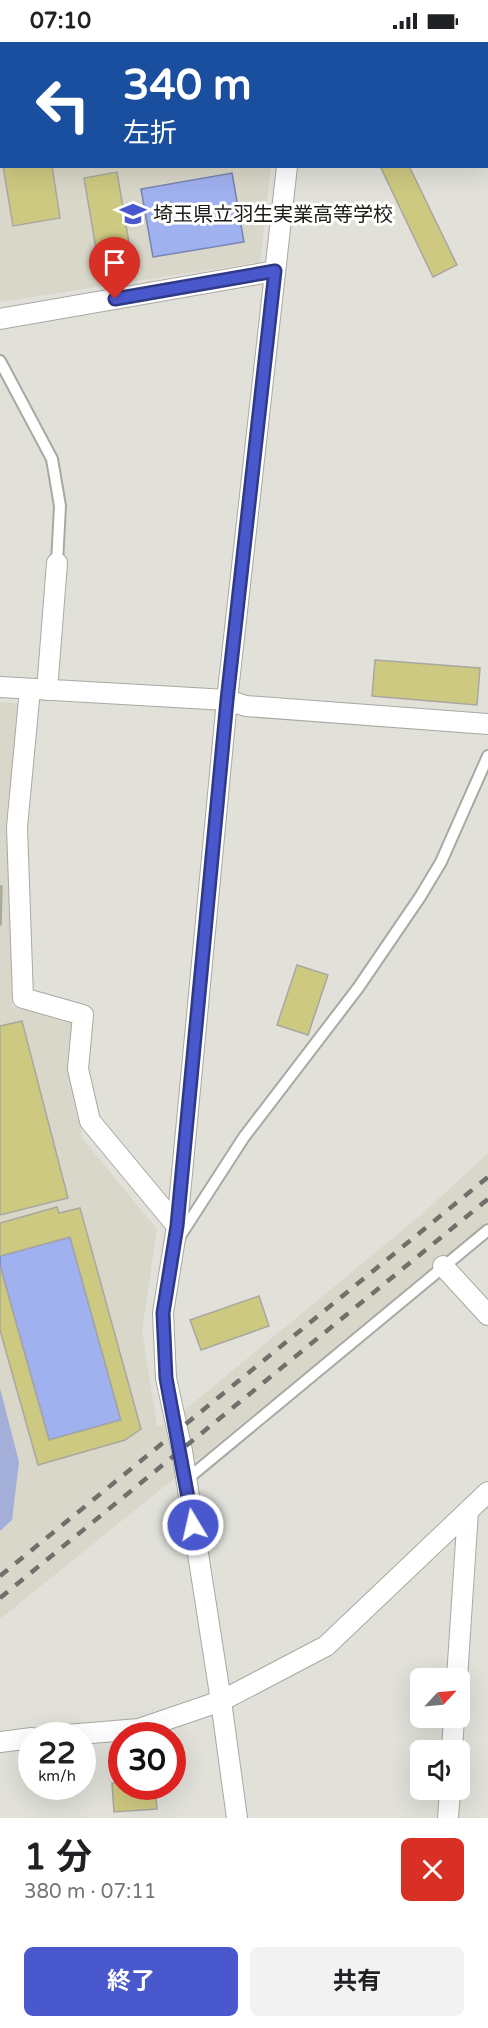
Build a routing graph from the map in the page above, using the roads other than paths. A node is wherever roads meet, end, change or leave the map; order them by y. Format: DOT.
graph roads {
  1 [pos="287,168"];
  2 [pos="275,271"];
  3 [pos="0,319"];
  4 [pos="0,361"];
  5 [pos="57,563"];
  6 [pos="0,687"];
  7 [pos="38,690"];
  8 [pos="227,700"];
  9 [pos="488,724"];
  10 [pos="488,756"];
  11 [pos="488,1230"];
  12 [pos="176,1235"];
  13 [pos="443,1266"];
  14 [pos="488,1315"];
  15 [pos="186,1480"];
  16 [pos="488,1492"];
  17 [pos="468,1511"];
  18 [pos="458,1668"];
  19 [pos="221,1701"];
  20 [pos="96,1733"];
  21 [pos="18,1740"];
  22 [pos="0,1742"];
  23 [pos="449,1800"];
  24 [pos="237,1818"];
  25 [pos="448,1818"];
  1 -- 2 [label="street"];
  2 -- 3 [label="street"];
  2 -- 8 [label="street"];
  4 -- 5 [label="lane"];
  5 -- 7 [label="street"];
  6 -- 7 [label="street"];
  7 -- 8 [label="street"];
  7 -- 12 [label="street"];
  8 -- 9 [label="street"];
  8 -- 12 [label="street"];
  10 -- 12 [label="lane"];
  11 -- 13 [label="lane"];
  12 -- 15 [label="street"];
  13 -- 14 [label="street"];
  13 -- 15 [label="lane"];
  15 -- 19 [label="street"];
  16 -- 17 [label="street"];
  17 -- 18 [label="street"];
  17 -- 19 [label="street"];
  19 -- 20 [label="street"];
  19 -- 24 [label="street"];
  21 -- 22 [label="street"];
  23 -- 25 [label="street"];
}
